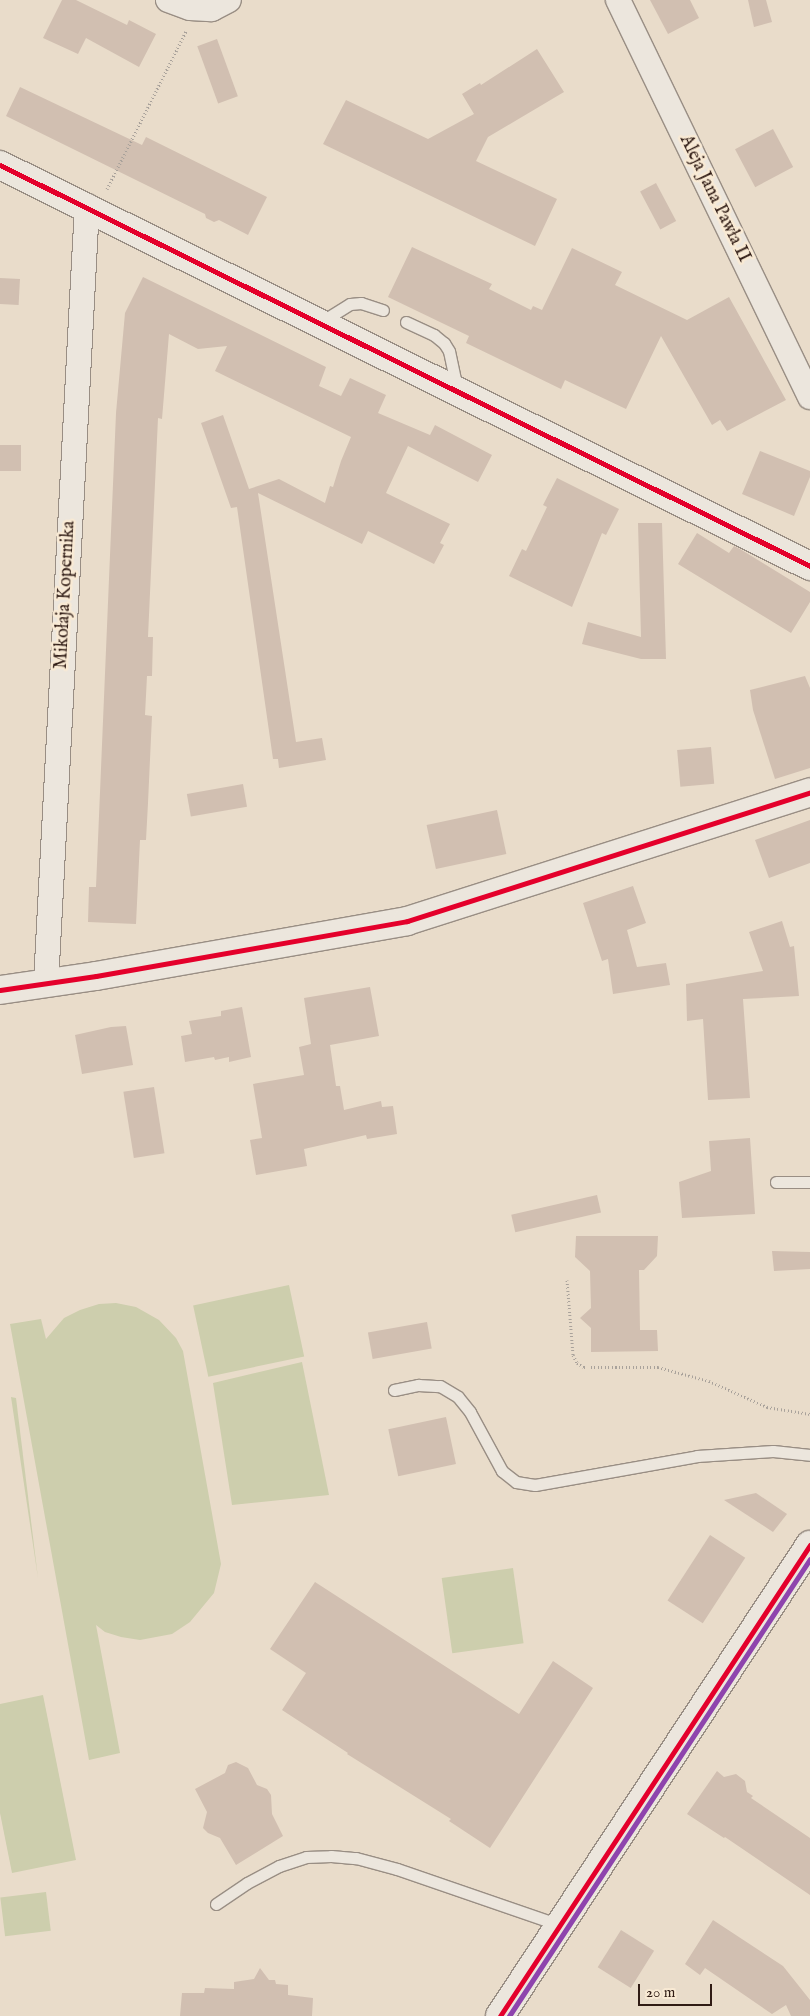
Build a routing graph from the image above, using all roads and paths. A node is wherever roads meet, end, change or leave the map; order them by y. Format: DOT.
graph roads {
  1 [pos="168,0"];
  2 [pos="229,0"];
  3 [pos="618,0"];
  4 [pos="197,8"];
  5 [pos="0,165"];
  6 [pos="92,209"];
  7 [pos="383,310"];
  8 [pos="406,322"];
  9 [pos="321,323"];
  10 [pos="458,390"];
  11 [pos="810,397"];
  12 [pos="806,559"];
  13 [pos="810,792"];
  14 [pos="46,983"];
  15 [pos="0,990"];
  16 [pos="776,1182"];
  17 [pos="810,1182"];
  18 [pos="567,1280"];
  19 [pos="394,1390"];
  20 [pos="810,1414"];
  21 [pos="810,1455"];
  22 [pos="810,1545"];
  23 [pos="216,1904"];
  24 [pos="560,1924"];
  25 [pos="500,2016"];
  1 -- 4 [label="street"];
  2 -- 4 [label="street"];
  3 -- 11 [label="street, Aleja Jana Pawła II"];
  4 -- 6 [label="path"];
  5 -- 6 [label="street"];
  6 -- 9 [label="street"];
  6 -- 14 [label="street, Mikołaja Kopernika"];
  7 -- 9 [label="lane"];
  8 -- 10 [label="lane"];
  9 -- 10 [label="street"];
  10 -- 12 [label="street"];
  13 -- 14 [label="street"];
  14 -- 15 [label="street"];
  16 -- 17 [label="lane"];
  18 -- 20 [label="path"];
  19 -- 21 [label="lane"];
  22 -- 24 [label="street"];
  23 -- 24 [label="lane"];
  24 -- 25 [label="street"];
}
